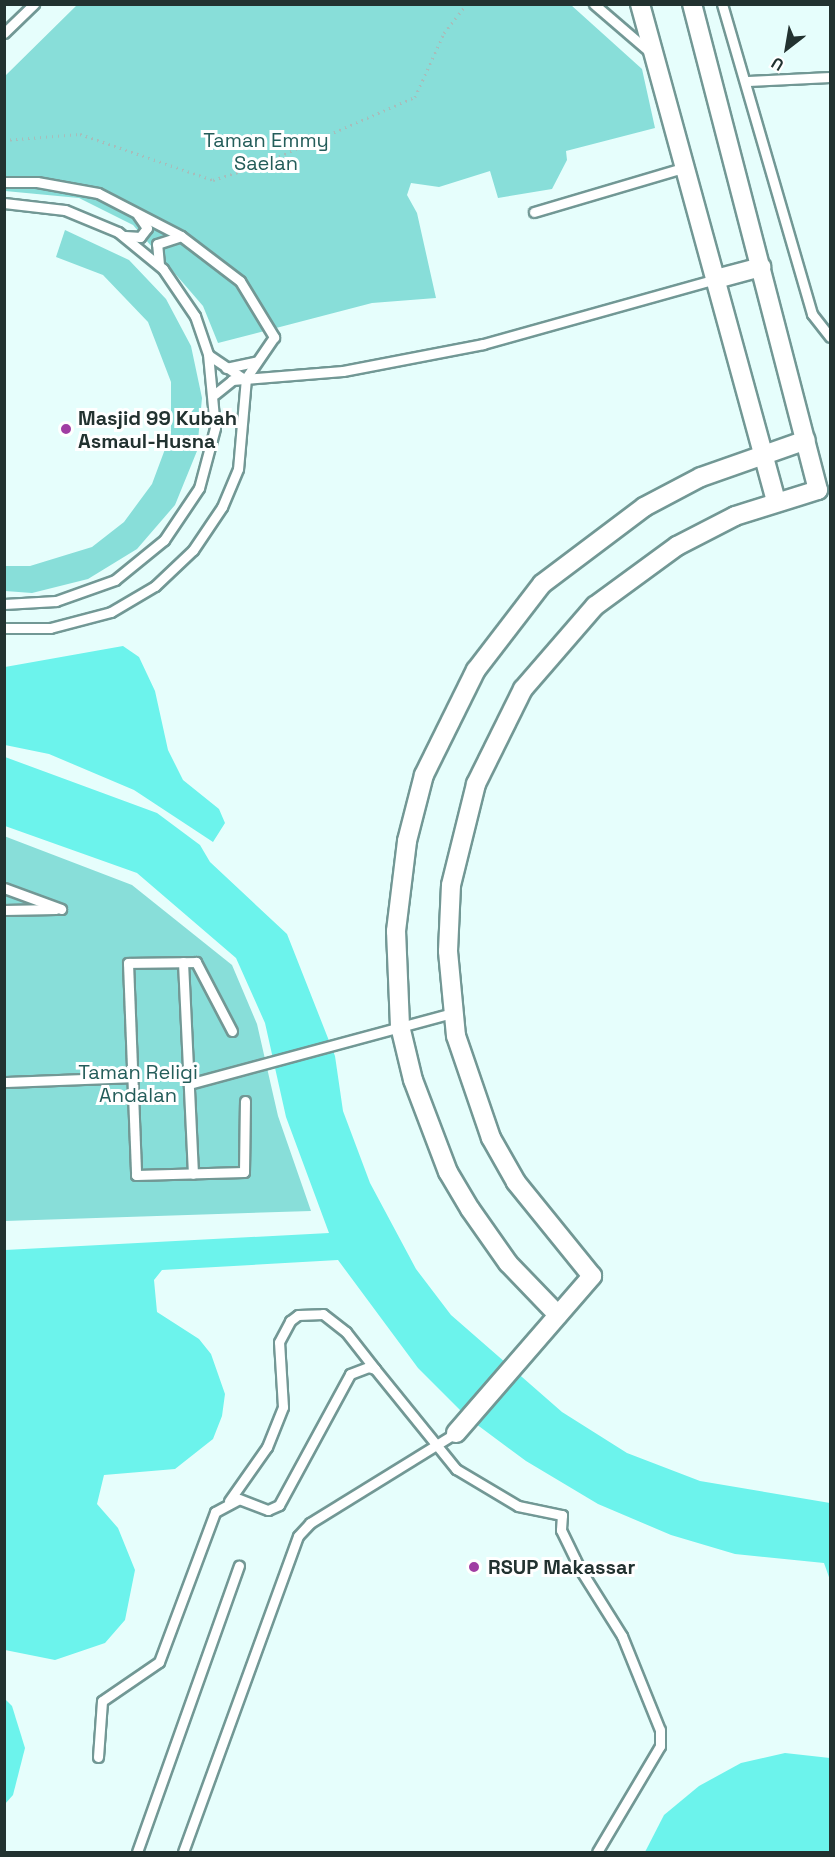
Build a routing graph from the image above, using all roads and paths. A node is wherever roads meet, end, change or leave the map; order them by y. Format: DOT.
graph roads {
  1 [pos="34,4"];
  2 [pos="466,4"];
  3 [pos="594,4"];
  4 [pos="640,4"];
  5 [pos="692,4"];
  6 [pos="722,4"];
  7 [pos="4,33"];
  8 [pos="655,57"];
  9 [pos="831,77"];
  10 [pos="748,81"];
  11 [pos="4,140"];
  12 [pos="686,167"];
  13 [pos="4,182"];
  14 [pos="4,203"];
  15 [pos="134,211"];
  16 [pos="534,212"];
  17 [pos="121,234"];
  18 [pos="181,236"];
  19 [pos="160,267"];
  20 [pos="761,267"];
  21 [pos="716,279"];
  22 [pos="831,337"];
  23 [pos="208,354"];
  24 [pos="255,362"];
  25 [pos="221,367"];
  26 [pos="246,378"];
  27 [pos="232,380"];
  28 [pos="246,396"];
  29 [pos="214,397"];
  30 [pos="806,440"];
  31 [pos="762,453"];
  32 [pos="776,501"];
  33 [pos="4,604"];
  34 [pos="4,628"];
  35 [pos="4,888"];
  36 [pos="4,910"];
  37 [pos="183,962"];
  38 [pos="452,1012"];
  39 [pos="400,1026"];
  40 [pos="232,1031"];
  41 [pos="132,1077"];
  42 [pos="4,1082"];
  43 [pos="189,1084"];
  44 [pos="245,1101"];
  45 [pos="193,1174"];
  46 [pos="558,1315"];
  47 [pos="375,1369"];
  48 [pos="456,1432"];
  49 [pos="436,1449"];
  50 [pos="229,1501"];
  51 [pos="239,1566"];
  52 [pos="98,1757"];
  53 [pos="136,1852"];
  54 [pos="183,1852"];
  55 [pos="597,1852"];
  1 -- 7 [label="lane"];
  2 -- 11 [label="path"];
  3 -- 8 [label="lane"];
  4 -- 8 [label="street"];
  5 -- 20 [label="street"];
  6 -- 10 [label="lane"];
  8 -- 12 [label="street"];
  9 -- 10 [label="lane"];
  10 -- 22 [label="lane"];
  12 -- 16 [label="lane"];
  12 -- 21 [label="street"];
  13 -- 15 [label="lane"];
  14 -- 17 [label="lane"];
  15 -- 17 [label="lane"];
  15 -- 18 [label="lane"];
  17 -- 19 [label="lane"];
  18 -- 19 [label="lane"];
  18 -- 24 [label="lane"];
  19 -- 23 [label="lane"];
  20 -- 21 [label="street"];
  20 -- 30 [label="street"];
  21 -- 26 [label="lane"];
  21 -- 31 [label="street"];
  23 -- 25 [label="lane"];
  23 -- 29 [label="lane"];
  24 -- 25 [label="lane"];
  24 -- 26 [label="lane"];
  25 -- 26 [label="lane"];
  26 -- 27 [label="lane"];
  26 -- 28 [label="lane"];
  27 -- 28 [label="lane"];
  27 -- 29 [label="lane"];
  28 -- 34 [label="lane"];
  29 -- 33 [label="lane"];
  30 -- 31 [label="street"];
  30 -- 32 [label="street"];
  31 -- 32 [label="street"];
  31 -- 39 [label="street"];
  32 -- 38 [label="street"];
  35 -- 36 [label="lane"];
  37 -- 40 [label="lane"];
  37 -- 41 [label="lane"];
  37 -- 43 [label="lane"];
  38 -- 39 [label="lane"];
  38 -- 46 [label="street"];
  39 -- 43 [label="lane"];
  39 -- 46 [label="street"];
  41 -- 42 [label="lane"];
  41 -- 45 [label="lane"];
  43 -- 45 [label="lane"];
  44 -- 45 [label="lane"];
  46 -- 48 [label="street"];
  47 -- 49 [label="lane"];
  47 -- 50 [label="lane"];
  47 -- 50 [label="lane"];
  48 -- 49 [label="lane"];
  49 -- 54 [label="lane"];
  49 -- 55 [label="lane"];
  50 -- 52 [label="lane"];
  51 -- 53 [label="lane"];
}
